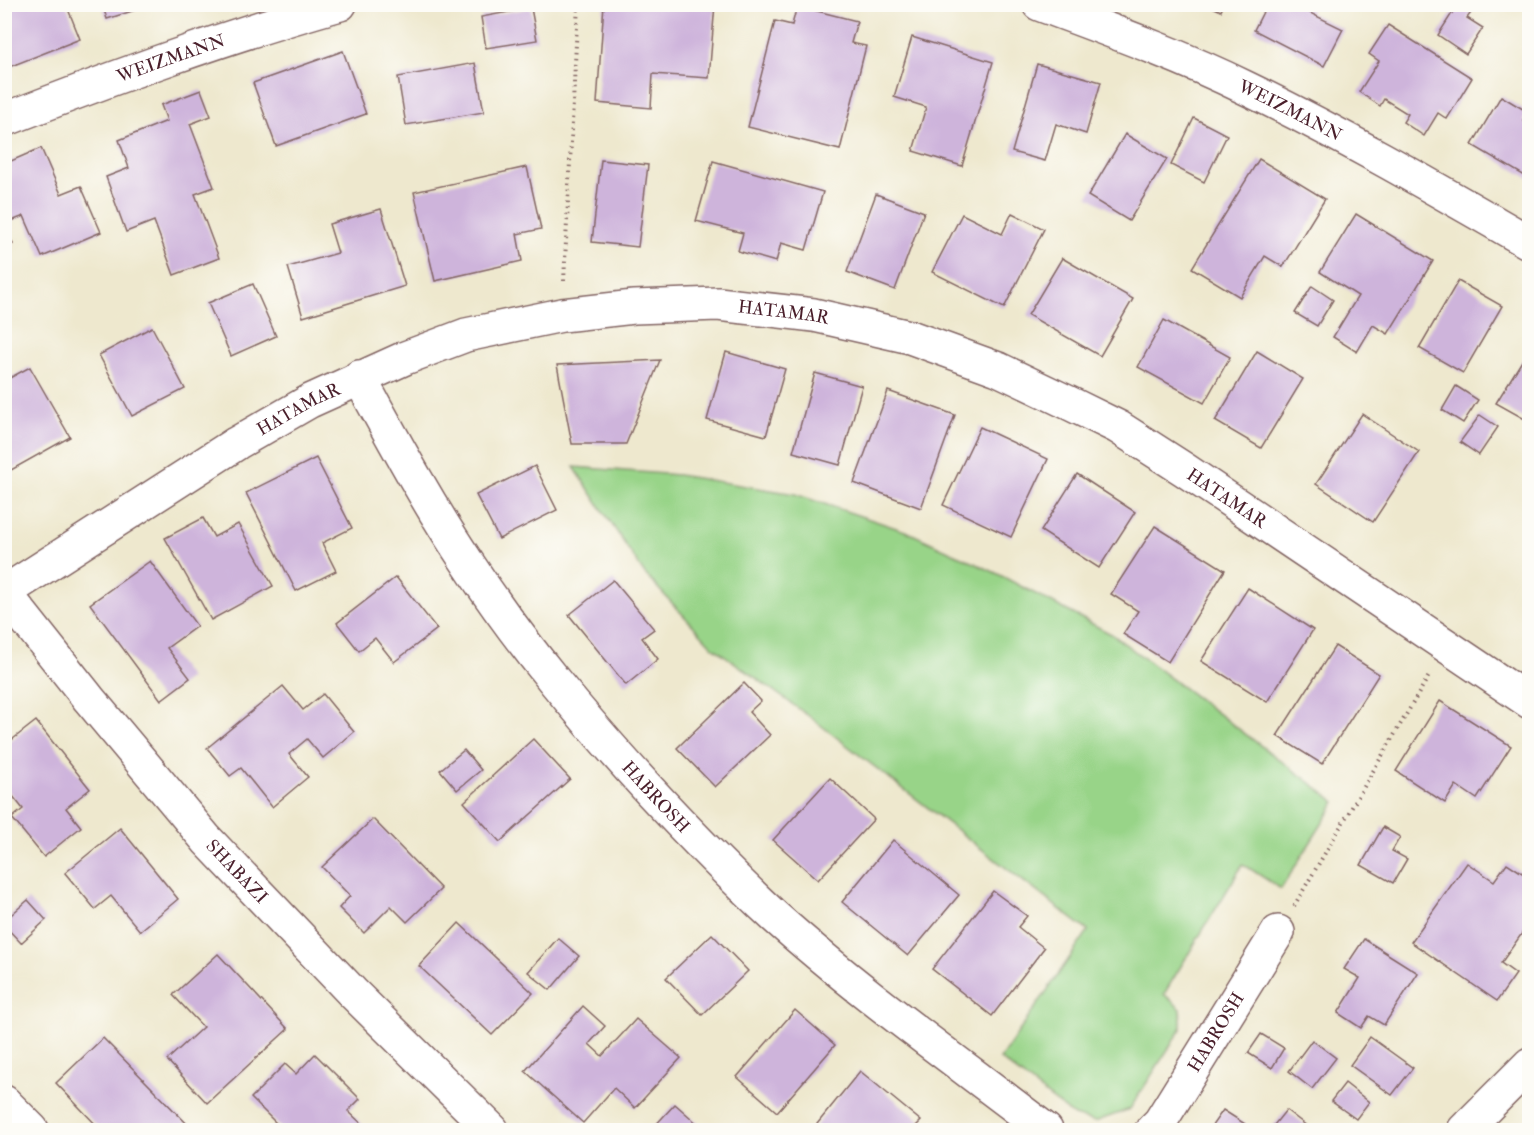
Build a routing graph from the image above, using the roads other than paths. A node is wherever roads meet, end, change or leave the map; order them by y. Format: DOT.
graph roads {
  1 [pos="340,4"];
  2 [pos="1039,4"];
  3 [pos="4,120"];
  4 [pos="1530,243"];
  5 [pos="359,377"];
  6 [pos="5,592"];
  7 [pos="1530,702"];
  8 [pos="1278,932"];
  9 [pos="1530,1064"];
  10 [pos="4,1102"];
  11 [pos="32,1131"];
  12 [pos="492,1131"];
  13 [pos="1046,1131"];
  14 [pos="1152,1131"];
  15 [pos="1464,1131"];
  1 -- 3 [label="street, WEIZMANN"];
  2 -- 4 [label="street, WEIZMANN"];
  5 -- 6 [label="street, HATAMAR"];
  5 -- 7 [label="street, HATAMAR"];
  5 -- 13 [label="street, HABROSH"];
  6 -- 12 [label="street, SHABAZI"];
  8 -- 14 [label="street, HABROSH"];
  9 -- 15 [label="street"];
  10 -- 11 [label="street"];
}
